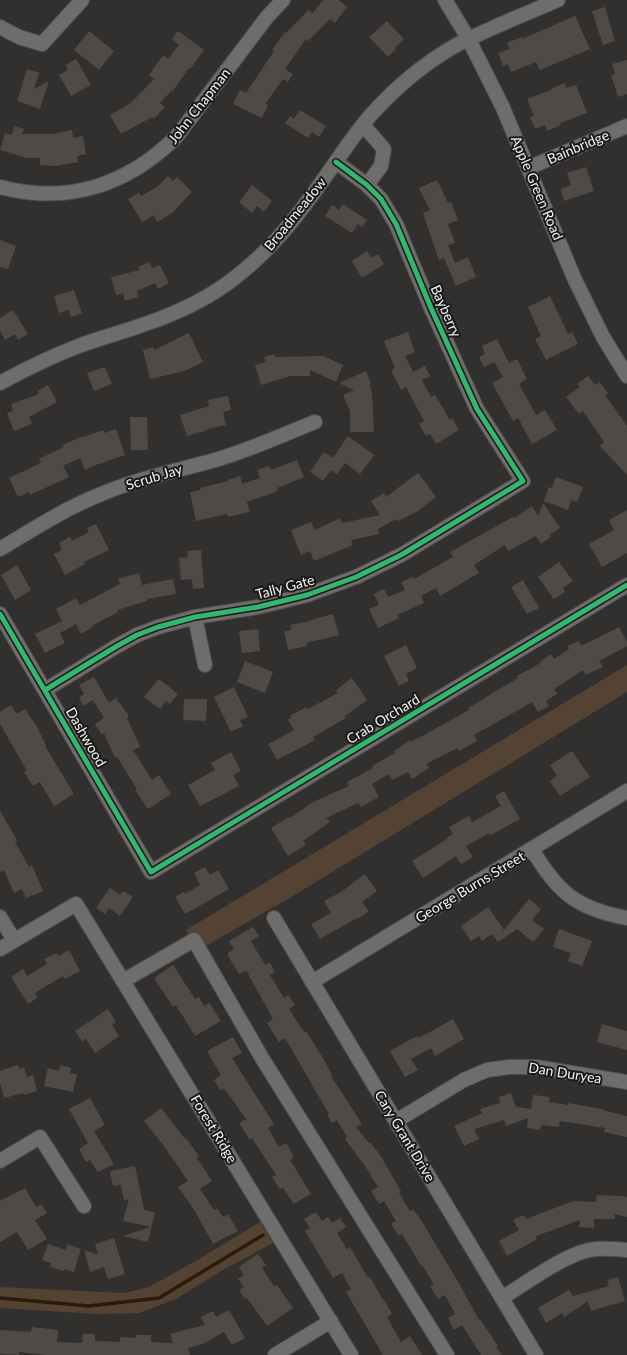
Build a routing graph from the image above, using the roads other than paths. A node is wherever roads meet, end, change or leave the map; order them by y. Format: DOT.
graph roads {
  1 [pos="82,0"];
  2 [pos="283,0"];
  3 [pos="445,0"];
  4 [pos="558,0"];
  5 [pos="0,27"];
  6 [pos="468,38"];
  7 [pos="363,125"];
  8 [pos="627,126"];
  9 [pos="336,162"];
  10 [pos="528,168"];
  11 [pos="367,185"];
  12 [pos="0,187"];
  13 [pos="627,376"];
  14 [pos="0,383"];
  15 [pos="315,422"];
  16 [pos="523,481"];
  17 [pos="0,549"];
  18 [pos="627,585"];
  19 [pos="0,614"];
  20 [pos="195,617"];
  21 [pos="205,665"];
  22 [pos="45,690"];
  23 [pos="627,791"];
  24 [pos="532,849"];
  25 [pos="152,872"];
  26 [pos="0,917"];
  27 [pos="274,918"];
  28 [pos="627,918"];
  29 [pos="14,940"];
  30 [pos="0,949"];
  31 [pos="124,981"];
  32 [pos="312,982"];
  33 [pos="627,1082"];
  34 [pos="396,1121"];
  35 [pos="0,1161"];
  36 [pos="84,1206"];
  37 [pos="627,1250"];
  38 [pos="502,1298"];
  39 [pos="331,1321"];
  40 [pos="275,1355"];
  41 [pos="351,1355"];
  42 [pos="447,1355"];
  43 [pos="536,1355"];
  1 -- 5 [label="street"];
  2 -- 12 [label="street, John Chapman"];
  3 -- 6 [label="street, Apple Green Road"];
  4 -- 6 [label="street, Broadmeadow"];
  6 -- 7 [label="street, Broadmeadow"];
  6 -- 10 [label="street, Apple Green Road"];
  7 -- 9 [label="street, Broadmeadow"];
  7 -- 11 [label="street"];
  8 -- 10 [label="street, Bainbridge"];
  9 -- 11 [label="street, Bayberry"];
  9 -- 14 [label="street, Broadmeadow"];
  10 -- 13 [label="street, Apple Green Road"];
  11 -- 16 [label="street, Bayberry"];
  15 -- 17 [label="street, Scrub Jay"];
  16 -- 20 [label="street, Tally Gate"];
  18 -- 25 [label="street, Crab Orchard"];
  19 -- 22 [label="street, Dashwood"];
  20 -- 21 [label="street"];
  20 -- 22 [label="street, Tally Gate"];
  22 -- 25 [label="street, Dashwood"];
  23 -- 24 [label="street, George Burns Street"];
  24 -- 28 [label="street"];
  24 -- 32 [label="street, George Burns Street"];
  26 -- 29 [label="street"];
  27 -- 32 [label="street, Cary Grant Drive"];
  29 -- 30 [label="street"];
  29 -- 31 [label="street, Forest Ridge"];
  31 -- 39 [label="street, Forest Ridge"];
  31 -- 42 [label="street"];
  32 -- 34 [label="street, Cary Grant Drive"];
  33 -- 34 [label="street, Dan Duryea"];
  34 -- 38 [label="street, Cary Grant Drive"];
  35 -- 36 [label="street"];
  37 -- 38 [label="street"];
  38 -- 43 [label="street, Cary Grant Drive"];
  39 -- 40 [label="street"];
  39 -- 41 [label="street, Forest Ridge"];
}
